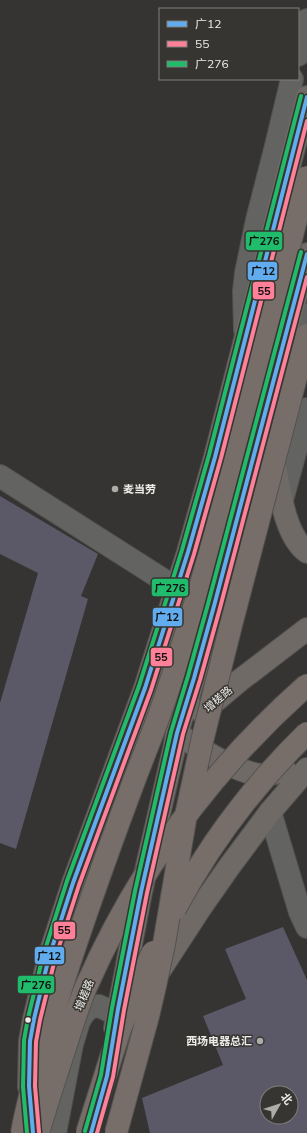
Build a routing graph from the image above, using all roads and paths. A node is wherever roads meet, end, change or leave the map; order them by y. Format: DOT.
graph roads {
  1 [pos="307,20"];
  2 [pos="299,51"];
  3 [pos="292,80"];
  4 [pos="307,97"];
  5 [pos="297,174"];
  6 [pos="307,254"];
  7 [pos="307,315"];
  8 [pos="307,335"];
  9 [pos="245,339"];
  10 [pos="284,343"];
  11 [pos="307,409"];
  12 [pos="266,413"];
  13 [pos="0,476"];
  14 [pos="282,500"];
  15 [pos="307,552"];
  16 [pos="176,588"];
  17 [pos="307,629"];
  18 [pos="307,684"];
  19 [pos="145,688"];
  20 [pos="177,733"];
  21 [pos="307,733"];
  22 [pos="307,760"];
  23 [pos="307,769"];
  24 [pos="101,804"];
  25 [pos="270,812"];
  26 [pos="307,927"];
  27 [pos="118,1015"];
  28 [pos="107,1076"];
  29 [pos="29,1086"];
  30 [pos="17,1133"];
  31 [pos="22,1133"];
  32 [pos="33,1133"];
  33 [pos="38,1133"];
  34 [pos="55,1133"];
  35 [pos="87,1133"];
  36 [pos="91,1133"];
  37 [pos="116,1133"];
  1 -- 2 [label="street"];
  3 -- 9 [label="street"];
  4 -- 5 [label="main road"];
  5 -- 9 [label="main road"];
  5 -- 31 [label="highway, bridge"];
  6 -- 10 [label="main road"];
  7 -- 10 [label="street"];
  8 -- 37 [label="highway, bridge"];
  9 -- 16 [label="main road"];
  10 -- 12 [label="main road"];
  11 -- 14 [label="street"];
  12 -- 14 [label="main road"];
  12 -- 20 [label="main road"];
  13 -- 16 [label="street"];
  14 -- 15 [label="main road"];
  16 -- 19 [label="main road"];
  17 -- 20 [label="main road, 增槎路"];
  18 -- 33 [label="highway, 增槎路, bridge"];
  19 -- 20 [label="main road"];
  19 -- 24 [label="main road"];
  20 -- 22 [label="main road"];
  20 -- 24 [label="main road, 增槎路"];
  20 -- 27 [label="main road"];
  21 -- 35 [label="highway, bridge"];
  23 -- 25 [label="main road"];
  24 -- 29 [label="main road, 增槎路"];
  25 -- 26 [label="street"];
  25 -- 28 [label="main road"];
  27 -- 28 [label="main road"];
  27 -- 34 [label="street"];
  28 -- 36 [label="main road"];
  29 -- 30 [label="main road"];
  29 -- 32 [label="main road, 增槎路"];
}
